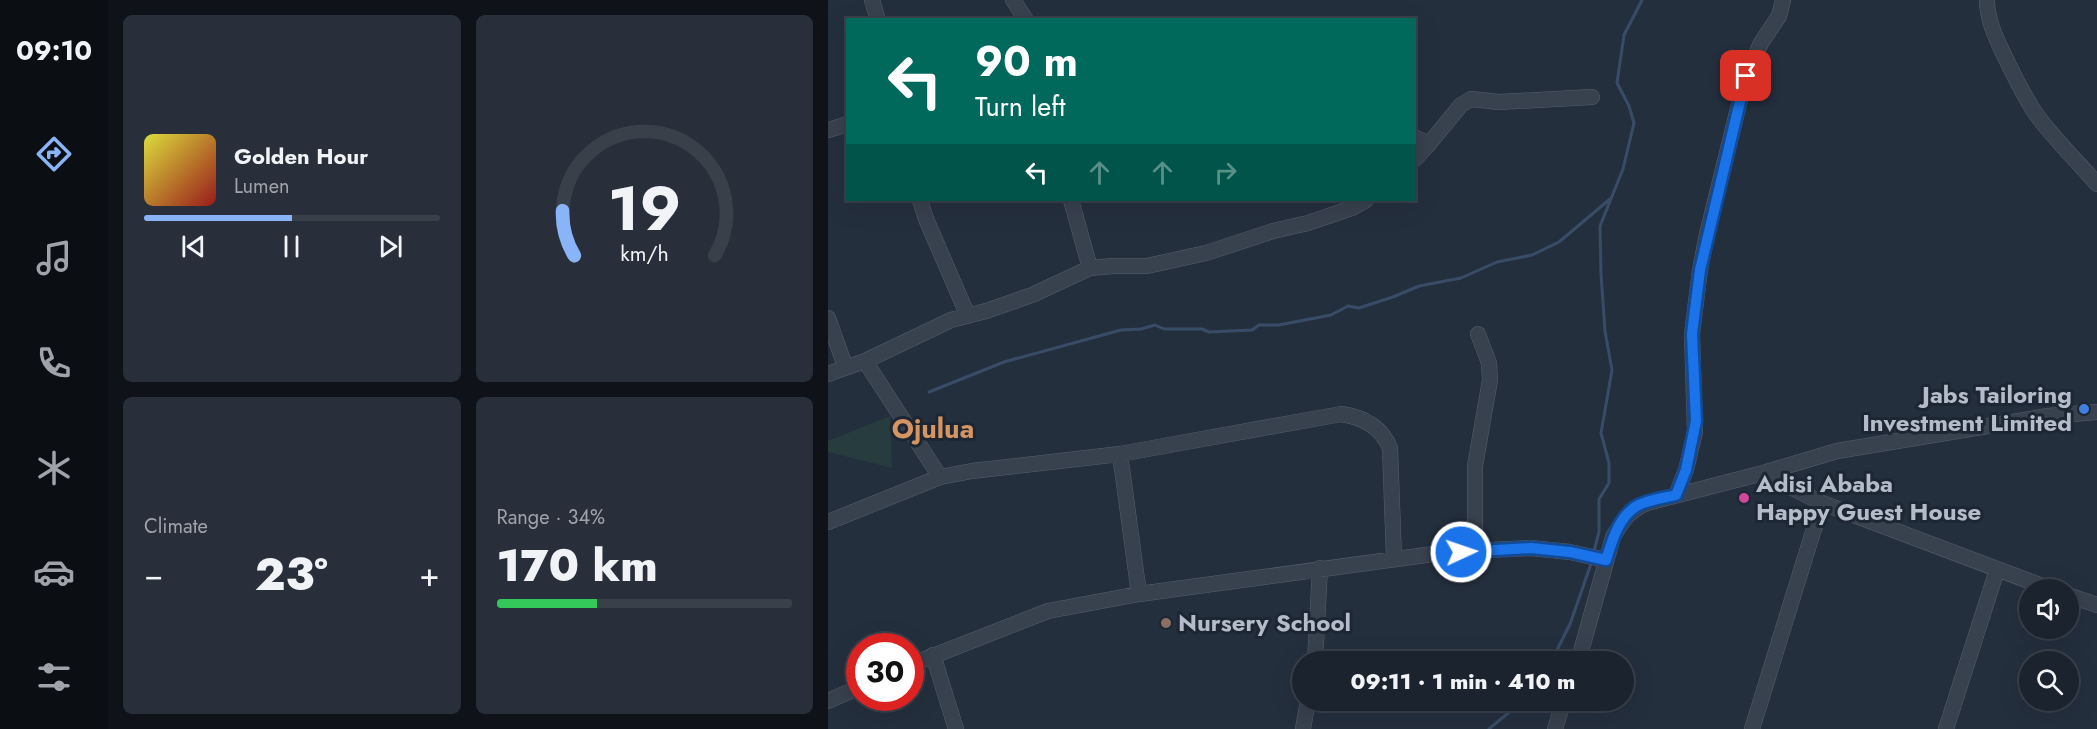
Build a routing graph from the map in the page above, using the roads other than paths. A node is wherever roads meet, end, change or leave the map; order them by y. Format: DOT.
graph roads {
  1 [pos="872,0"];
  2 [pos="1013,0"];
  3 [pos="1783,0"];
  4 [pos="1987,0"];
  5 [pos="877,18"];
  6 [pos="1025,18"];
  7 [pos="1592,98"];
  8 [pos="846,125"];
  9 [pos="828,130"];
  10 [pos="1416,138"];
  11 [pos="1429,144"];
  12 [pos="1416,158"];
  13 [pos="2097,184"];
  14 [pos="920,201"];
  15 [pos="1071,201"];
  16 [pos="1364,201"];
  17 [pos="1090,268"];
  18 [pos="968,316"];
  19 [pos="828,318"];
  20 [pos="1478,334"];
  21 [pos="865,361"];
  22 [pos="845,366"];
  23 [pos="828,374"];
  24 [pos="2097,412"];
  25 [pos="1120,454"];
  26 [pos="1763,473"];
  27 [pos="940,477"];
  28 [pos="1676,495"];
  29 [pos="1822,503"];
  30 [pos="828,522"];
  31 [pos="1475,551"];
  32 [pos="1394,558"];
  33 [pos="1606,560"];
  34 [pos="1320,568"];
  35 [pos="1997,570"];
  36 [pos="2022,579"];
  37 [pos="1139,594"];
  38 [pos="2079,599"];
  39 [pos="2097,605"];
  40 [pos="1316,651"];
  41 [pos="1582,651"];
  42 [pos="933,655"];
  43 [pos="924,659"];
  44 [pos="846,693"];
  45 [pos="828,701"];
  46 [pos="1306,711"];
  47 [pos="1561,711"];
  48 [pos="956,729"];
  49 [pos="1303,729"];
  50 [pos="1555,729"];
  51 [pos="1752,729"];
  52 [pos="1946,729"];
  1 -- 5 [label="street"];
  2 -- 6 [label="street"];
  3 -- 28 [label="street"];
  4 -- 13 [label="street"];
  7 -- 11 [label="street"];
  8 -- 9 [label="street"];
  10 -- 11 [label="street"];
  11 -- 12 [label="street"];
  14 -- 18 [label="street"];
  15 -- 17 [label="street"];
  16 -- 17 [label="street"];
  17 -- 18 [label="street"];
  18 -- 21 [label="street"];
  19 -- 22 [label="street"];
  20 -- 31 [label="street"];
  21 -- 22 [label="street"];
  21 -- 27 [label="street"];
  22 -- 23 [label="street"];
  24 -- 26 [label="street"];
  25 -- 27 [label="street"];
  25 -- 32 [label="street"];
  25 -- 37 [label="street"];
  26 -- 28 [label="street"];
  26 -- 29 [label="street"];
  27 -- 30 [label="street"];
  28 -- 33 [label="street"];
  29 -- 35 [label="street"];
  29 -- 51 [label="street"];
  31 -- 32 [label="street"];
  31 -- 33 [label="street"];
  32 -- 34 [label="street"];
  33 -- 41 [label="street"];
  34 -- 37 [label="street"];
  34 -- 40 [label="street"];
  35 -- 36 [label="street"];
  35 -- 52 [label="street"];
  37 -- 42 [label="street"];
  38 -- 39 [label="street"];
  42 -- 43 [label="street"];
  42 -- 48 [label="street"];
  44 -- 45 [label="street"];
  46 -- 49 [label="street"];
  47 -- 50 [label="street"];
}
